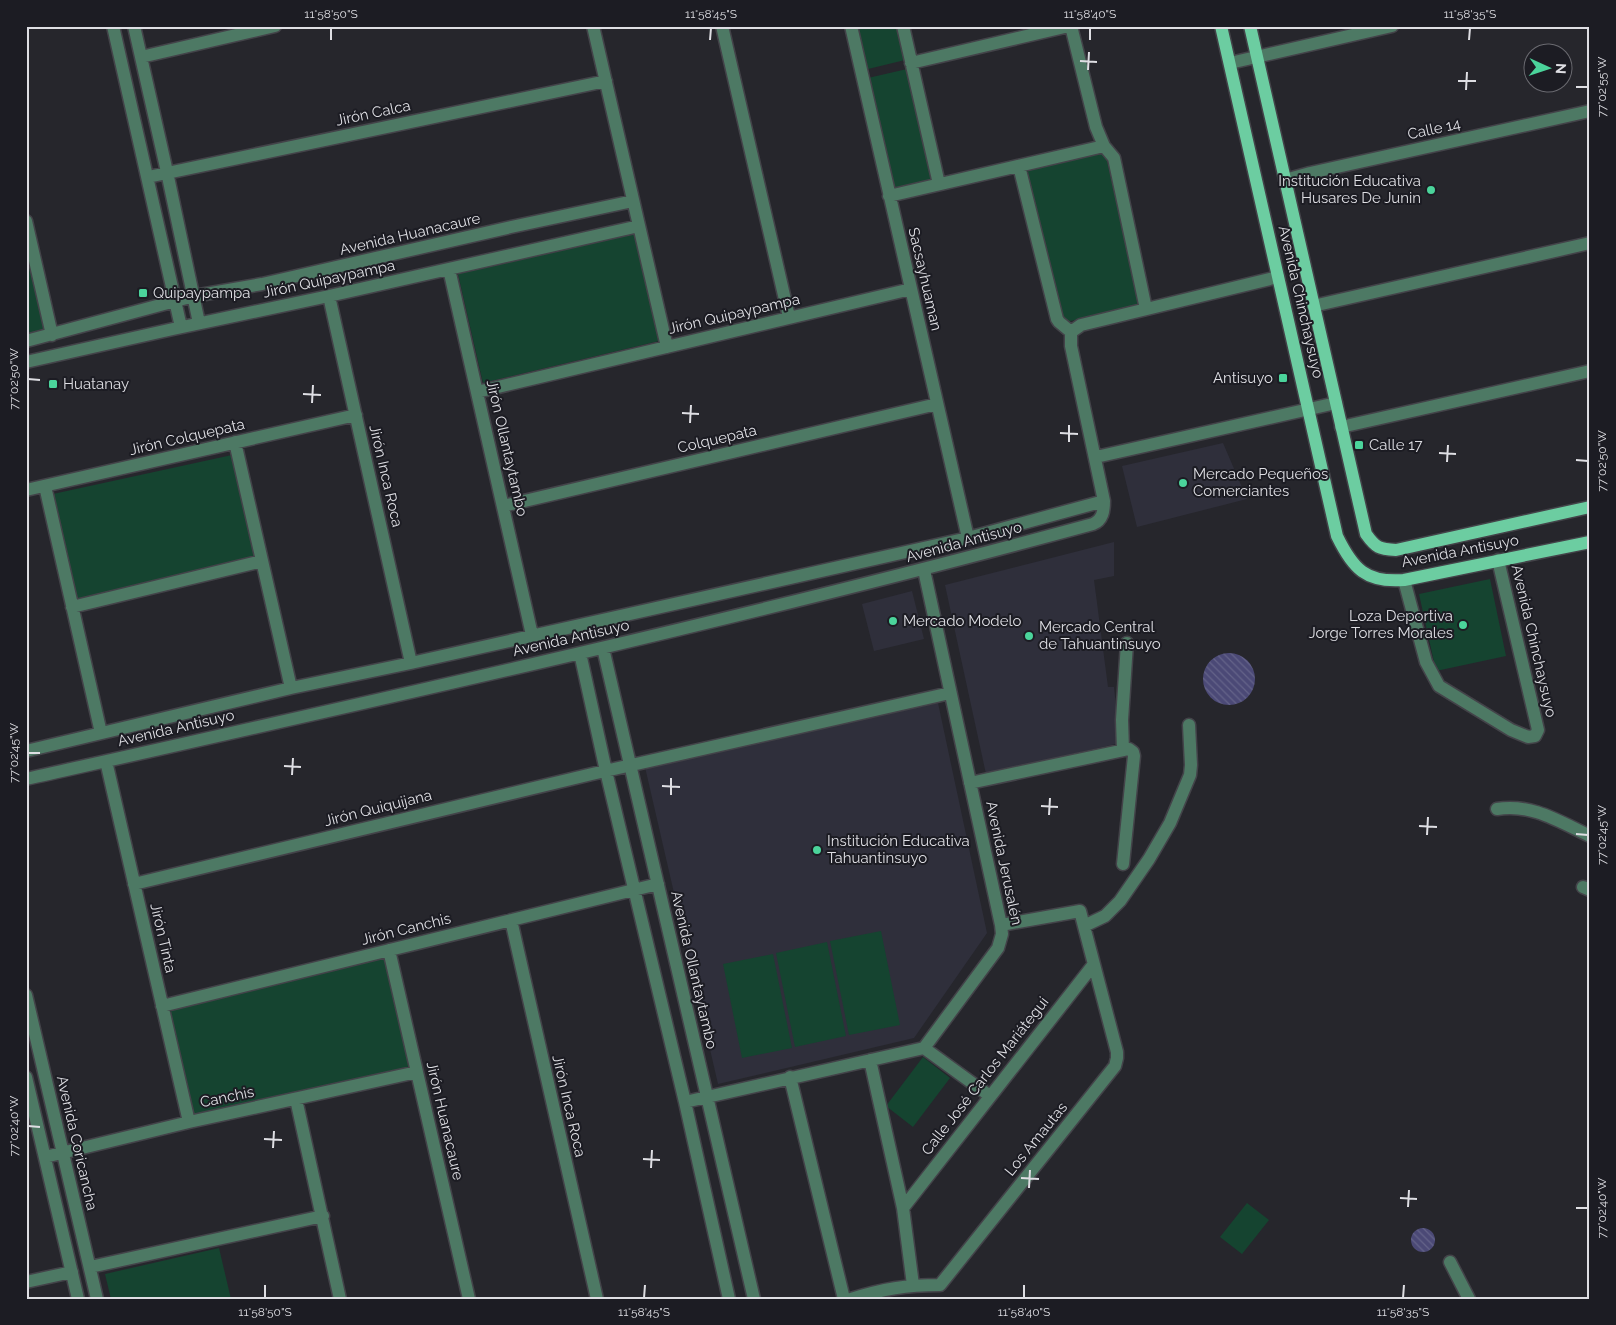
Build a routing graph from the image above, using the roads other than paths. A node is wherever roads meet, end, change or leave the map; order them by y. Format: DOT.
graph roads {
  1 [pos="114,26"];
  2 [pos="134,26"];
  3 [pos="275,26"];
  4 [pos="594,26"];
  5 [pos="722,26"];
  6 [pos="851,26"];
  7 [pos="903,26"];
  8 [pos="1070,26"];
  9 [pos="1221,26"];
  10 [pos="1250,26"];
  11 [pos="1392,26"];
  12 [pos="141,57"];
  13 [pos="1257,57"];
  14 [pos="1230,63"];
  15 [pos="911,64"];
  16 [pos="606,81"];
  17 [pos="1590,111"];
  18 [pos="1104,146"];
  19 [pos="1019,166"];
  20 [pos="167,172"];
  21 [pos="148,177"];
  22 [pos="1285,180"];
  23 [pos="939,184"];
  24 [pos="889,196"];
  25 [pos="633,201"];
  26 [pos="26,221"];
  27 [pos="639,226"];
  28 [pos="1590,243"];
  29 [pos="450,269"];
  30 [pos="1278,277"];
  31 [pos="911,289"];
  32 [pos="194,296"];
  33 [pos="330,296"];
  34 [pos="176,302"];
  35 [pos="1313,306"];
  36 [pos="1146,309"];
  37 [pos="789,318"];
  38 [pos="199,323"];
  39 [pos="181,327"];
  40 [pos="1071,332"];
  41 [pos="52,334"];
  42 [pos="26,341"];
  43 [pos="667,347"];
  44 [pos="26,362"];
  45 [pos="1590,372"];
  46 [pos="477,392"];
  47 [pos="1336,403"];
  48 [pos="937,404"];
  49 [pos="1309,409"];
  50 [pos="356,415"];
  51 [pos="1341,427"];
  52 [pos="236,442"];
  53 [pos="1096,457"];
  54 [pos="45,486"];
  55 [pos="26,490"];
  56 [pos="1104,501"];
  57 [pos="503,506"];
  58 [pos="1590,507"];
  59 [pos="968,538"];
  60 [pos="1590,542"];
  61 [pos="1498,560"];
  62 [pos="262,561"];
  63 [pos="924,570"];
  64 [pos="1404,580"];
  65 [pos="72,607"];
  66 [pos="532,635"];
  67 [pos="1126,643"];
  68 [pos="602,648"];
  69 [pos="580,654"];
  70 [pos="411,663"];
  71 [pos="291,688"];
  72 [pos="950,693"];
  73 [pos="1189,725"];
  74 [pos="101,732"];
  75 [pos="26,751"];
  76 [pos="1129,753"];
  77 [pos="106,761"];
  78 [pos="630,765"];
  79 [pos="606,770"];
  80 [pos="26,779"];
  81 [pos="970,783"];
  82 [pos="1497,809"];
  83 [pos="1590,836"];
  84 [pos="1123,864"];
  85 [pos="134,884"];
  86 [pos="658,884"];
  87 [pos="635,889"];
  88 [pos="511,920"];
  89 [pos="1001,925"];
  90 [pos="1084,926"];
  91 [pos="390,950"];
  92 [pos="1094,964"];
  93 [pos="26,996"];
  94 [pos="162,1006"];
  95 [pos="924,1048"];
  96 [pos="870,1060"];
  97 [pos="417,1072"];
  98 [pos="26,1077"];
  99 [pos="790,1077"];
  100 [pos="707,1096"];
  101 [pos="990,1096"];
  102 [pos="296,1099"];
  103 [pos="685,1102"];
  104 [pos="189,1122"];
  105 [pos="62,1153"];
  106 [pos="45,1157"];
  107 [pos="903,1208"];
  108 [pos="322,1216"];
  109 [pos="1450,1262"];
  110 [pos="90,1268"];
  111 [pos="72,1272"];
  112 [pos="26,1282"];
  113 [pos="913,1285"];
  114 [pos="78,1299"];
  115 [pos="97,1299"];
  116 [pos="340,1299"];
  117 [pos="469,1299"];
  118 [pos="596,1299"];
  119 [pos="729,1299"];
  120 [pos="754,1299"];
  121 [pos="844,1299"];
  122 [pos="851,1299"];
  123 [pos="1469,1299"];
  1 -- 21 [label="street"];
  2 -- 12 [label="street"];
  3 -- 12 [label="street"];
  4 -- 16 [label="street"];
  5 -- 37 [label="street"];
  6 -- 24 [label="street, Sacsayhuaman"];
  7 -- 15 [label="street"];
  8 -- 15 [label="street"];
  8 -- 18 [label="street"];
  9 -- 14 [label="main road, Avenida Chinchaysuyo"];
  10 -- 13 [label="main road, Avenida Chinchaysuyo"];
  11 -- 13 [label="street"];
  12 -- 20 [label="street"];
  13 -- 14 [label="street"];
  13 -- 22 [label="main road, Avenida Chinchaysuyo"];
  14 -- 30 [label="main road, Avenida Chinchaysuyo"];
  15 -- 23 [label="street"];
  16 -- 20 [label="street, Jirón Calca"];
  16 -- 25 [label="street"];
  17 -- 22 [label="street, Calle 14"];
  18 -- 19 [label="street"];
  18 -- 36 [label="street"];
  19 -- 23 [label="street"];
  19 -- 40 [label="street"];
  20 -- 21 [label="street, Jirón Calca"];
  20 -- 32 [label="street"];
  21 -- 34 [label="street"];
  22 -- 35 [label="main road, Avenida Chinchaysuyo"];
  23 -- 24 [label="street"];
  24 -- 31 [label="street, Sacsayhuaman"];
  25 -- 27 [label="street"];
  25 -- 32 [label="street, Avenida Huanacaure"];
  26 -- 41 [label="street"];
  27 -- 29 [label="street, Jirón Quipaypampa"];
  27 -- 43 [label="street"];
  28 -- 35 [label="street"];
  29 -- 33 [label="street, Jirón Quipaypampa"];
  29 -- 46 [label="street, Jirón Ollantaytambo"];
  30 -- 36 [label="street"];
  30 -- 49 [label="main road, Avenida Chinchaysuyo"];
  31 -- 37 [label="street, Jirón Quipaypampa"];
  31 -- 48 [label="street, Sacsayhuaman"];
  32 -- 34 [label="street, Avenida Huanacaure"];
  32 -- 38 [label="street"];
  33 -- 38 [label="street, Jirón Quipaypampa"];
  33 -- 50 [label="street, Jirón Inca Roca"];
  34 -- 39 [label="street"];
  34 -- 41 [label="street"];
  35 -- 47 [label="main road, Avenida Chinchaysuyo"];
  36 -- 40 [label="street"];
  37 -- 43 [label="street, Jirón Quipaypampa"];
  38 -- 39 [label="street, Jirón Quipaypampa"];
  39 -- 44 [label="street, Jirón Quipaypampa"];
  40 -- 53 [label="street, Avenida Antisuyo"];
  41 -- 42 [label="street"];
  43 -- 46 [label="street, Jirón Quipaypampa"];
  45 -- 51 [label="street"];
  46 -- 57 [label="street, Jirón Ollantaytambo"];
  47 -- 49 [label="street"];
  47 -- 51 [label="main road, Avenida Antisuyo"];
  48 -- 57 [label="street, Colquepata"];
  48 -- 59 [label="street, Sacsayhuaman"];
  49 -- 53 [label="street"];
  49 -- 64 [label="main road, Avenida Antisuyo"];
  50 -- 52 [label="street, Jirón Colquepata"];
  50 -- 70 [label="street, Jirón Inca Roca"];
  51 -- 58 [label="main road, Avenida Antisuyo"];
  52 -- 54 [label="street, Jirón Colquepata"];
  52 -- 62 [label="street"];
  53 -- 56 [label="street, Avenida Antisuyo"];
  54 -- 55 [label="street, Jirón Colquepata"];
  54 -- 65 [label="street"];
  56 -- 59 [label="street, Avenida Antisuyo"];
  56 -- 63 [label="street, Avenida Antisuyo"];
  57 -- 66 [label="street, Jirón Ollantaytambo"];
  59 -- 66 [label="street, Avenida Antisuyo"];
  60 -- 61 [label="main road, Avenida Antisuyo"];
  61 -- 64 [label="main road, Avenida Antisuyo"];
  61 -- 64 [label="street, Avenida Chinchaysuyo"];
  62 -- 65 [label="street"];
  62 -- 71 [label="street"];
  63 -- 68 [label="street, Avenida Antisuyo"];
  63 -- 72 [label="street, Avenida Jerusalén"];
  65 -- 74 [label="street"];
  66 -- 70 [label="street, Avenida Antisuyo"];
  67 -- 76 [label="street"];
  68 -- 69 [label="street, Avenida Antisuyo"];
  68 -- 78 [label="street, Avenida Ollantaytambo"];
  69 -- 77 [label="street, Avenida Antisuyo"];
  69 -- 79 [label="street"];
  70 -- 71 [label="street, Avenida Antisuyo"];
  71 -- 74 [label="street, Avenida Antisuyo"];
  72 -- 78 [label="street, Jirón Quiquijana"];
  72 -- 81 [label="street, Avenida Jerusalén"];
  73 -- 90 [label="street"];
  74 -- 75 [label="street, Avenida Antisuyo"];
  76 -- 81 [label="street"];
  76 -- 84 [label="street"];
  77 -- 80 [label="street, Avenida Antisuyo"];
  77 -- 85 [label="street, Jirón Tinta"];
  78 -- 79 [label="street, Jirón Quiquijana"];
  78 -- 86 [label="street, Avenida Ollantaytambo"];
  79 -- 85 [label="street, Jirón Quiquijana"];
  79 -- 87 [label="street"];
  81 -- 89 [label="street, Avenida Jerusalén"];
  82 -- 83 [label="street"];
  85 -- 94 [label="street, Jirón Tinta"];
  86 -- 87 [label="street, Jirón Canchis"];
  86 -- 100 [label="street, Avenida Ollantaytambo"];
  87 -- 88 [label="street, Jirón Canchis"];
  87 -- 103 [label="street"];
  88 -- 91 [label="street, Jirón Canchis"];
  88 -- 118 [label="street, Jirón Inca Roca"];
  89 -- 90 [label="street, Los Amautas"];
  89 -- 95 [label="street, Avenida Jerusalén"];
  90 -- 92 [label="street, Los Amautas"];
  91 -- 94 [label="street, Jirón Canchis"];
  91 -- 97 [label="street, Jirón Huanacaure"];
  92 -- 101 [label="street, Calle José Carlos Mariátegui"];
  92 -- 113 [label="street, Los Amautas"];
  93 -- 105 [label="street, Avenida Coricancha"];
  94 -- 104 [label="street, Jirón Tinta"];
  95 -- 96 [label="street"];
  95 -- 101 [label="street"];
  96 -- 99 [label="street"];
  96 -- 107 [label="street"];
  97 -- 102 [label="street, Canchis"];
  97 -- 117 [label="street, Jirón Huanacaure"];
  98 -- 106 [label="street"];
  99 -- 100 [label="street"];
  99 -- 121 [label="street"];
  100 -- 103 [label="street"];
  100 -- 120 [label="street, Avenida Ollantaytambo"];
  101 -- 107 [label="street, Calle José Carlos Mariátegui"];
  102 -- 104 [label="street, Canchis"];
  102 -- 108 [label="street"];
  103 -- 119 [label="street"];
  104 -- 105 [label="street, Canchis"];
  105 -- 106 [label="street, Canchis"];
  105 -- 110 [label="street, Avenida Coricancha"];
  106 -- 111 [label="street"];
  107 -- 113 [label="street"];
  108 -- 110 [label="street"];
  108 -- 116 [label="street"];
  109 -- 123 [label="street"];
  110 -- 115 [label="street, Avenida Coricancha"];
  111 -- 112 [label="street"];
  111 -- 114 [label="street"];
  113 -- 122 [label="street, Los Amautas"];
}
